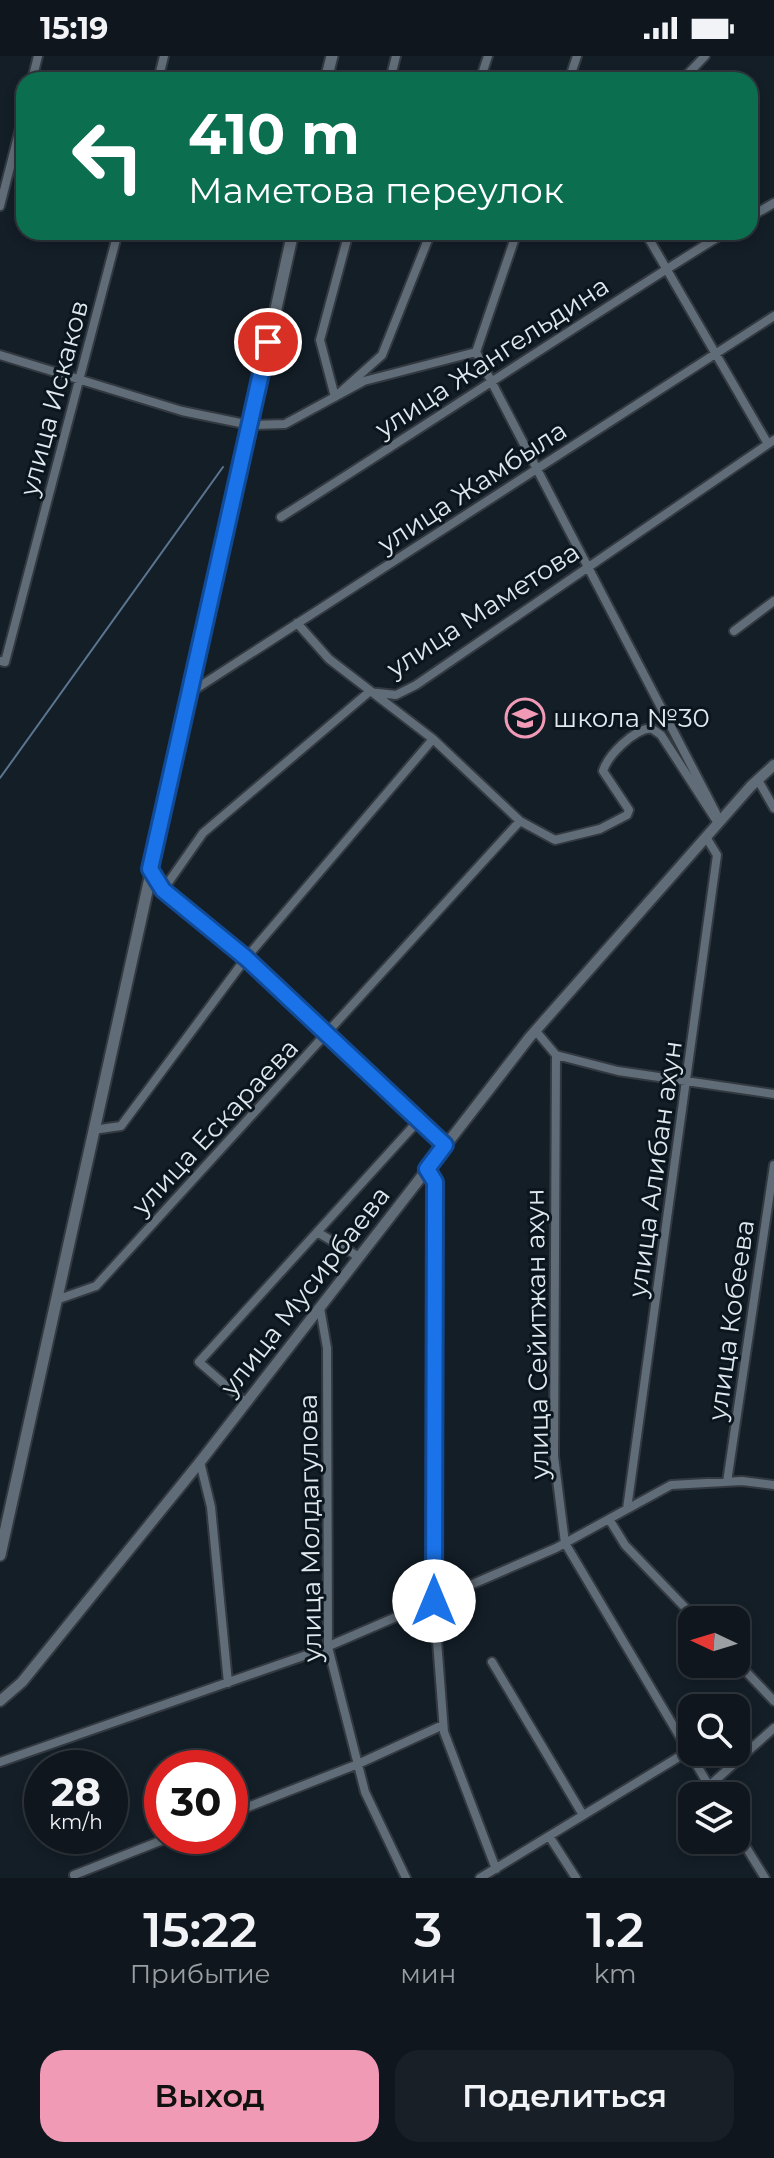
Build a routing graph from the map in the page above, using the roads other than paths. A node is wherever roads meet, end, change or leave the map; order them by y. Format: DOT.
graph roads {
  1 [pos="705,56"];
  2 [pos="690,72"];
  3 [pos="16,144"];
  4 [pos="0,206"];
  5 [pos="116,240"];
  6 [pos="291,240"];
  7 [pos="347,240"];
  8 [pos="428,240"];
  9 [pos="514,240"];
  10 [pos="650,240"];
  11 [pos="713,240"];
  12 [pos="667,269"];
  13 [pos="774,316"];
  14 [pos="476,352"];
  15 [pos="718,353"];
  16 [pos="0,355"];
  17 [pos="80,379"];
  18 [pos="493,383"];
  19 [pos="335,397"];
  20 [pos="250,425"];
  21 [pos="771,442"];
  22 [pos="538,469"];
  23 [pos="281,517"];
  24 [pos="588,565"];
  25 [pos="774,601"];
  26 [pos="297,623"];
  27 [pos="734,631"];
  28 [pos="0,661"];
  29 [pos="191,692"];
  30 [pos="369,692"];
  31 [pos="433,739"];
  32 [pos="774,765"];
  33 [pos="758,780"];
  34 [pos="774,808"];
  35 [pos="520,821"];
  36 [pos="719,822"];
  37 [pos="706,837"];
  38 [pos="150,869"];
  39 [pos="163,890"];
  40 [pos="246,958"];
  41 [pos="535,1030"];
  42 [pos="327,1034"];
  43 [pos="556,1055"];
  44 [pos="688,1081"];
  45 [pos="774,1094"];
  46 [pos="419,1120"];
  47 [pos="93,1130"];
  48 [pos="445,1145"];
  49 [pos="774,1165"];
  50 [pos="427,1169"];
  51 [pos="317,1232"];
  52 [pos="359,1257"];
  53 [pos="56,1300"];
  54 [pos="320,1308"];
  55 [pos="246,1403"];
  56 [pos="200,1462"];
  57 [pos="727,1482"];
  58 [pos="774,1485"];
  59 [pos="627,1509"];
  60 [pos="609,1519"];
  61 [pos="565,1543"];
  62 [pos="0,1555"];
  63 [pos="434,1601"];
  64 [pos="684,1606"];
  65 [pos="328,1647"];
  66 [pos="492,1662"];
  67 [pos="750,1676"];
  68 [pos="228,1683"];
  69 [pos="0,1701"];
  70 [pos="774,1701"];
  71 [pos="443,1725"];
  72 [pos="774,1728"];
  73 [pos="678,1737"];
  74 [pos="678,1757"];
  75 [pos="0,1762"];
  76 [pos="358,1764"];
  77 [pos="713,1782"];
  78 [pos="248,1807"];
  79 [pos="583,1815"];
  80 [pos="549,1836"];
  81 [pos="144,1847"];
  82 [pos="750,1854"];
  83 [pos="496,1869"];
  84 [pos="74,1875"];
  85 [pos="406,1878"];
  86 [pos="480,1878"];
  87 [pos="576,1878"];
  88 [pos="765,1878"];
  1 -- 2 [label="street"];
  3 -- 4 [label="street"];
  5 -- 17 [label="street, улица Искаков"];
  6 -- 20 [label="main road"];
  7 -- 19 [label="street"];
  8 -- 19 [label="street"];
  9 -- 14 [label="street"];
  10 -- 12 [label="street"];
  11 -- 12 [label="street, улица Жангельдина"];
  12 -- 15 [label="street"];
  12 -- 18 [label="street, улица Жангельдина"];
  13 -- 15 [label="street, улица Жамбыла"];
  14 -- 18 [label="street"];
  14 -- 19 [label="street"];
  15 -- 21 [label="street"];
  15 -- 22 [label="street, улица Жамбыла"];
  16 -- 17 [label="street"];
  17 -- 20 [label="street"];
  17 -- 28 [label="street, улица Искаков"];
  18 -- 22 [label="street"];
  18 -- 23 [label="street, улица Жангельдина"];
  19 -- 20 [label="street"];
  20 -- 29 [label="main road"];
  21 -- 24 [label="street, улица Маметова"];
  22 -- 24 [label="street"];
  22 -- 26 [label="street, улица Жамбыла"];
  24 -- 30 [label="street, улица Маметова"];
  24 -- 36 [label="street"];
  25 -- 27 [label="street"];
  26 -- 29 [label="street, улица Жамбыла"];
  26 -- 30 [label="street"];
  29 -- 38 [label="main road"];
  30 -- 31 [label="street"];
  30 -- 39 [label="street, улица Маметова"];
  31 -- 35 [label="street"];
  31 -- 40 [label="street"];
  32 -- 33 [label="street, улица Мусирбаева"];
  33 -- 34 [label="street"];
  33 -- 36 [label="street, улица Мусирбаева"];
  35 -- 36 [label="street"];
  35 -- 42 [label="street, улица Ескараева"];
  36 -- 37 [label="street, улица Мусирбаева"];
  37 -- 41 [label="street, улица Мусирбаева"];
  37 -- 44 [label="street, улица Алибан ахун"];
  38 -- 39 [label="street"];
  38 -- 47 [label="main road"];
  39 -- 40 [label="street"];
  40 -- 42 [label="street"];
  40 -- 47 [label="street"];
  41 -- 43 [label="street"];
  41 -- 48 [label="street, улица Мусирбаева"];
  42 -- 46 [label="street"];
  42 -- 53 [label="street, улица Ескараева"];
  43 -- 44 [label="street"];
  43 -- 61 [label="street, улица Сейитжан ахун"];
  44 -- 45 [label="street"];
  44 -- 59 [label="street, улица Алибан ахун"];
  46 -- 48 [label="street"];
  46 -- 51 [label="street"];
  47 -- 53 [label="main road"];
  48 -- 50 [label="street, улица Мусирбаева"];
  49 -- 57 [label="street, улица Кобеева"];
  50 -- 52 [label="street, улица Мусирбаева"];
  50 -- 63 [label="street"];
  51 -- 52 [label="street"];
  51 -- 55 [label="street"];
  52 -- 54 [label="street, улица Мусирбаева"];
  53 -- 62 [label="main road"];
  54 -- 55 [label="street, улица Мусирбаева"];
  54 -- 65 [label="street, улица Молдагулова"];
  55 -- 56 [label="street, улица Мусирбаева"];
  56 -- 68 [label="street"];
  56 -- 69 [label="street, улица Мусирбаева"];
  57 -- 58 [label="street"];
  57 -- 59 [label="street"];
  59 -- 60 [label="street"];
  60 -- 61 [label="street"];
  60 -- 64 [label="street"];
  61 -- 63 [label="street"];
  61 -- 73 [label="street, улица Сейитжан ахун"];
  63 -- 65 [label="street"];
  63 -- 71 [label="street"];
  65 -- 68 [label="street"];
  65 -- 76 [label="street, улица Молдагулова"];
  66 -- 79 [label="street"];
  67 -- 70 [label="street"];
  68 -- 75 [label="street"];
  71 -- 76 [label="street"];
  71 -- 83 [label="street"];
  72 -- 77 [label="street"];
  74 -- 79 [label="street"];
  76 -- 78 [label="street"];
  76 -- 85 [label="street, улица Молдагулова"];
  79 -- 80 [label="street"];
  80 -- 83 [label="street"];
  80 -- 87 [label="street"];
  81 -- 84 [label="street"];
  82 -- 88 [label="street"];
  83 -- 86 [label="street"];
}
